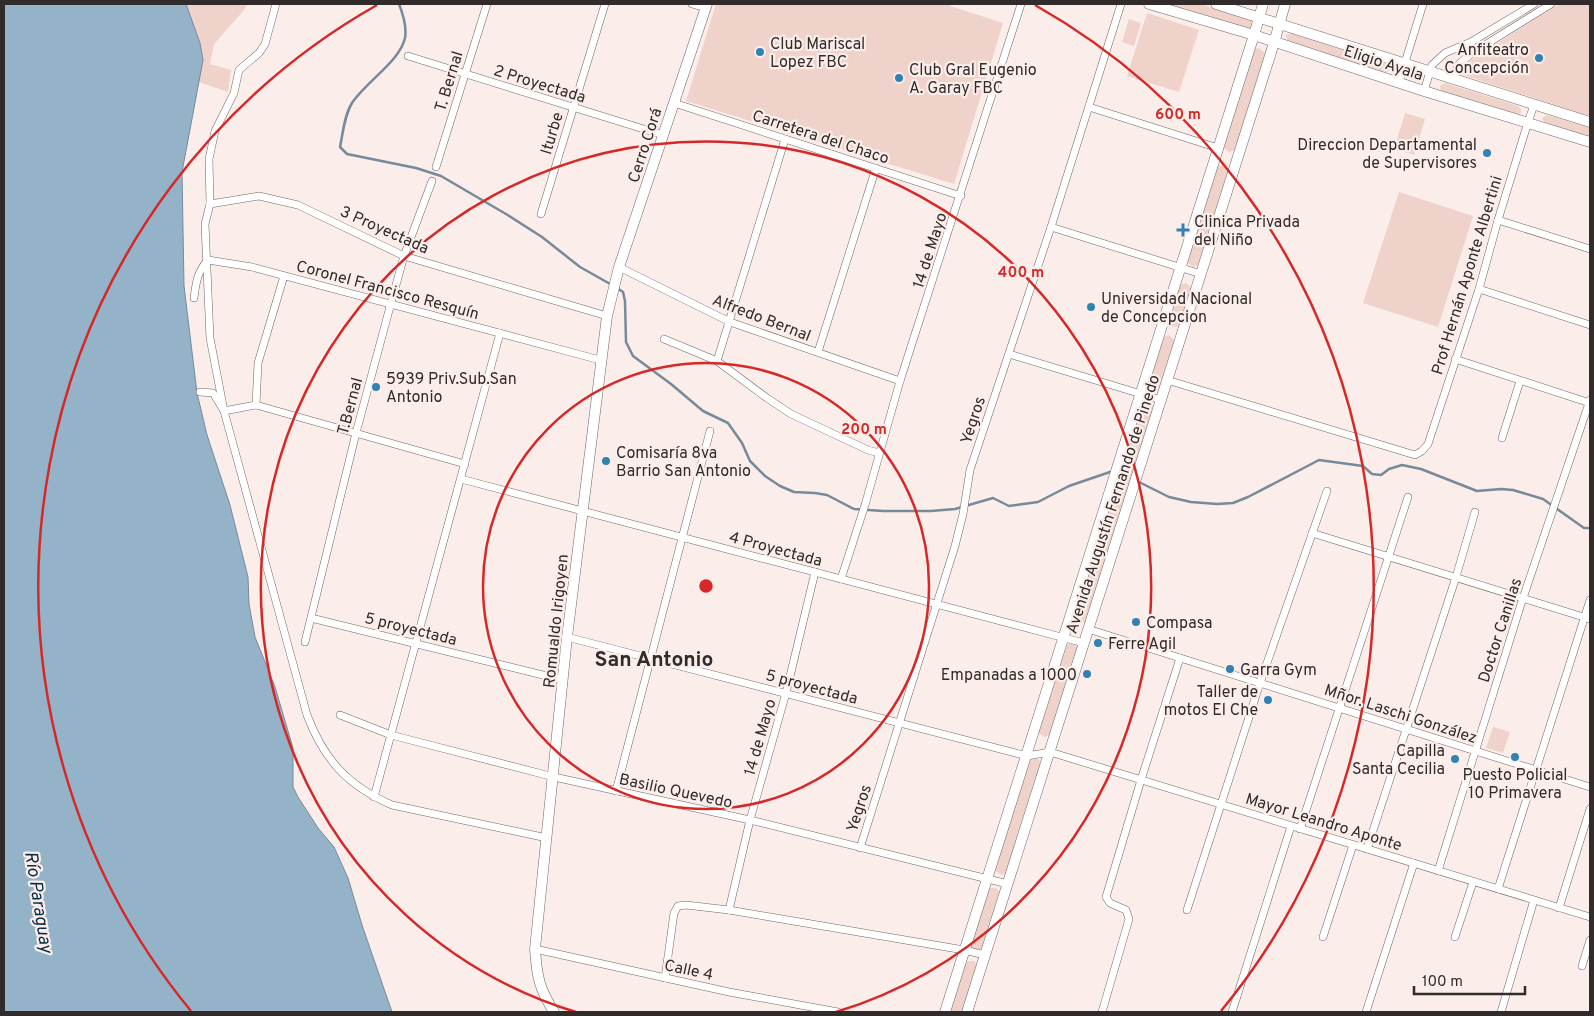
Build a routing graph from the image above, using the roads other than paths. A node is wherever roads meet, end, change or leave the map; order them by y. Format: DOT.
graph roads {
  1 [pos="276,4"];
  2 [pos="487,4"];
  3 [pos="606,4"];
  4 [pos="692,4"];
  5 [pos="1021,4"];
  6 [pos="1121,4"];
  7 [pos="1148,4"];
  8 [pos="1216,4"];
  9 [pos="1262,4"];
  10 [pos="1285,4"];
  11 [pos="1423,4"];
  12 [pos="1534,4"];
  13 [pos="1551,4"];
  14 [pos="707,6"];
  15 [pos="1258,17"];
  16 [pos="1279,23"];
  17 [pos="1254,35"];
  18 [pos="1274,43"];
  19 [pos="408,56"];
  20 [pos="1405,64"];
  21 [pos="1430,72"];
  22 [pos="464,74"];
  23 [pos="1454,79"];
  24 [pos="1399,82"];
  25 [pos="1424,91"];
  26 [pos="674,103"];
  27 [pos="1534,105"];
  28 [pos="1089,107"];
  29 [pos="574,108"];
  30 [pos="1528,122"];
  31 [pos="1590,122"];
  32 [pos="663,135"];
  33 [pos="785,139"];
  34 [pos="1590,142"];
  35 [pos="1218,148"];
  36 [pos="436,167"];
  37 [pos="876,168"];
  38 [pos="432,181"];
  39 [pos="961,196"];
  40 [pos="210,204"];
  41 [pos="541,214"];
  42 [pos="1498,220"];
  43 [pos="1051,227"];
  44 [pos="1590,249"];
  45 [pos="404,256"];
  46 [pos="208,260"];
  47 [pos="619,267"];
  48 [pos="1180,268"];
  49 [pos="1201,274"];
  50 [pos="284,276"];
  51 [pos="1479,289"];
  52 [pos="612,297"];
  53 [pos="194,298"];
  54 [pos="390,303"];
  55 [pos="607,316"];
  56 [pos="730,322"];
  57 [pos="1590,325"];
  58 [pos="500,333"];
  59 [pos="664,339"];
  60 [pos="818,352"];
  61 [pos="1009,354"];
  62 [pos="1455,359"];
  63 [pos="600,360"];
  64 [pos="717,361"];
  65 [pos="1167,380"];
  66 [pos="900,381"];
  67 [pos="1520,381"];
  68 [pos="200,392"];
  69 [pos="1141,393"];
  70 [pos="1161,400"];
  71 [pos="1590,402"];
  72 [pos="256,405"];
  73 [pos="224,411"];
  74 [pos="710,431"];
  75 [pos="356,433"];
  76 [pos="1502,438"];
  77 [pos="879,453"];
  78 [pos="465,464"];
  79 [pos="461,479"];
  80 [pos="1327,491"];
  81 [pos="1408,498"];
  82 [pos="583,511"];
  83 [pos="1475,512"];
  84 [pos="1312,533"];
  85 [pos="683,538"];
  86 [pos="1389,556"];
  87 [pos="815,572"];
  88 [pos="1456,577"];
  89 [pos="841,579"];
  90 [pos="1524,597"];
  91 [pos="1590,600"];
  92 [pos="937,605"];
  93 [pos="311,618"];
  94 [pos="1588,618"];
  95 [pos="1088,630"];
  96 [pos="566,637"];
  97 [pos="1064,639"];
  98 [pos="305,642"];
  99 [pos="1084,643"];
  100 [pos="417,644"];
  101 [pos="650,658"];
  102 [pos="1180,658"];
  103 [pos="563,680"];
  104 [pos="1260,684"];
  105 [pos="786,693"];
  106 [pos="1340,708"];
  107 [pos="340,715"];
  108 [pos="899,723"];
  109 [pos="1407,729"];
  110 [pos="391,735"];
  111 [pos="1475,751"];
  112 [pos="1050,752"];
  113 [pos="1026,756"];
  114 [pos="1536,770"];
  115 [pos="554,777"];
  116 [pos="1141,780"];
  117 [pos="1590,787"];
  118 [pos="616,792"];
  119 [pos="374,797"];
  120 [pos="1220,804"];
  121 [pos="1590,809"];
  122 [pos="750,820"];
  123 [pos="1292,826"];
  124 [pos="1300,828"];
  125 [pos="548,838"];
  126 [pos="1353,844"];
  127 [pos="860,848"];
  128 [pos="1367,849"];
  129 [pos="1414,863"];
  130 [pos="1438,871"];
  131 [pos="987,878"];
  132 [pos="1474,882"];
  133 [pos="1008,884"];
  134 [pos="1498,889"];
  135 [pos="1534,900"];
  136 [pos="1559,908"];
  137 [pos="729,910"];
  138 [pos="1187,910"];
  139 [pos="1590,917"];
  140 [pos="1323,937"];
  141 [pos="1455,937"];
  142 [pos="1590,940"];
  143 [pos="535,949"];
  144 [pos="964,950"];
  145 [pos="985,955"];
  146 [pos="1582,966"];
  147 [pos="665,978"];
  148 [pos="554,1012"];
  149 [pos="838,1012"];
  150 [pos="945,1012"];
  151 [pos="967,1012"];
  152 [pos="1102,1012"];
  153 [pos="1232,1012"];
  154 [pos="1366,1012"];
  155 [pos="1501,1012"];
  1 -- 40 [label="street"];
  2 -- 22 [label="street, T. Bernal"];
  3 -- 29 [label="street, Iturbe"];
  4 -- 14 [label="street"];
  5 -- 39 [label="street, 14 de Mayo"];
  6 -- 28 [label="street, Yegros"];
  7 -- 17 [label="street, Eligio Ayala"];
  8 -- 15 [label="street, Eligio Ayala"];
  9 -- 15 [label="street, Avenida Augustín Fernando de Pinedo"];
  10 -- 16 [label="street, Avenida Augustín Fernando de Pinedo"];
  11 -- 20 [label="street"];
  12 -- 21 [label="street"];
  13 -- 23 [label="street"];
  14 -- 26 [label="street, Cerro Corá"];
  15 -- 16 [label="street, Eligio Ayala"];
  15 -- 17 [label="street, Avenida Augustín Fernando de Pinedo"];
  16 -- 18 [label="street, Avenida Augustín Fernando de Pinedo"];
  16 -- 20 [label="street, Eligio Ayala"];
  17 -- 18 [label="street, Eligio Ayala"];
  17 -- 35 [label="street, Avenida Augustín Fernando de Pinedo"];
  18 -- 24 [label="street, Eligio Ayala"];
  18 -- 49 [label="street, Avenida Augustín Fernando de Pinedo"];
  19 -- 22 [label="street, 2 Proyectada"];
  20 -- 21 [label="street, Eligio Ayala"];
  20 -- 24 [label="street"];
  21 -- 23 [label="street, Eligio Ayala"];
  21 -- 25 [label="street"];
  22 -- 29 [label="street, 2 Proyectada"];
  22 -- 36 [label="street, T. Bernal"];
  23 -- 27 [label="street, Eligio Ayala"];
  24 -- 25 [label="street, Eligio Ayala"];
  25 -- 30 [label="street, Eligio Ayala"];
  26 -- 32 [label="street, Cerro Corá"];
  26 -- 33 [label="street, Carretera del Chaco"];
  27 -- 30 [label="street, Prof Hernán Aponte Albertini"];
  27 -- 31 [label="street, Eligio Ayala"];
  28 -- 35 [label="street"];
  28 -- 43 [label="street, Yegros"];
  29 -- 32 [label="street, 2 Proyectada"];
  29 -- 41 [label="street, Iturbe"];
  30 -- 34 [label="street, Eligio Ayala"];
  30 -- 42 [label="street, Prof Hernán Aponte Albertini"];
  32 -- 47 [label="street, Cerro Corá"];
  33 -- 37 [label="street, Carretera del Chaco"];
  33 -- 56 [label="street"];
  35 -- 48 [label="street, Avenida Augustín Fernando de Pinedo"];
  37 -- 39 [label="street, Carretera del Chaco"];
  37 -- 60 [label="street"];
  38 -- 45 [label="street, T.Bernal"];
  39 -- 66 [label="street, 14 de Mayo"];
  40 -- 45 [label="street, 3 Proyectada"];
  40 -- 46 [label="street"];
  42 -- 44 [label="street"];
  42 -- 51 [label="street, Prof Hernán Aponte Albertini"];
  43 -- 48 [label="street"];
  43 -- 61 [label="street, Yegros"];
  45 -- 54 [label="street, T.Bernal"];
  45 -- 55 [label="street, 3 Proyectada"];
  46 -- 50 [label="street, Coronel Francisco Resquín"];
  46 -- 53 [label="street"];
  46 -- 73 [label="street"];
  47 -- 52 [label="street, Cerro Corá"];
  47 -- 56 [label="street, Alfredo Bernal"];
  48 -- 49 [label="street"];
  48 -- 69 [label="street, Avenida Augustín Fernando de Pinedo"];
  49 -- 65 [label="street, Avenida Augustín Fernando de Pinedo"];
  50 -- 54 [label="street, Coronel Francisco Resquín"];
  50 -- 72 [label="street"];
  51 -- 57 [label="street"];
  51 -- 62 [label="street, Prof Hernán Aponte Albertini"];
  52 -- 55 [label="street, Romualdo Irigoyen"];
  54 -- 58 [label="street, Coronel Francisco Resquín"];
  54 -- 75 [label="street, T.Bernal"];
  55 -- 63 [label="street, Romualdo Irigoyen"];
  56 -- 60 [label="street, Alfredo Bernal"];
  56 -- 64 [label="street"];
  58 -- 63 [label="street, Coronel Francisco Resquín"];
  58 -- 78 [label="street"];
  59 -- 64 [label="street"];
  60 -- 66 [label="street, Alfredo Bernal"];
  61 -- 69 [label="street"];
  61 -- 92 [label="street, Yegros"];
  62 -- 65 [label="street, Prof Hernán Aponte Albertini"];
  62 -- 67 [label="street"];
  63 -- 82 [label="street, Romualdo Irigoyen"];
  64 -- 77 [label="street"];
  65 -- 70 [label="street, Avenida Augustín Fernando de Pinedo"];
  66 -- 77 [label="street, 14 de Mayo"];
  67 -- 71 [label="street"];
  67 -- 76 [label="street"];
  68 -- 73 [label="street"];
  69 -- 70 [label="street"];
  69 -- 97 [label="street, Avenida Augustín Fernando de Pinedo"];
  70 -- 95 [label="street, Avenida Augustín Fernando de Pinedo"];
  71 -- 90 [label="street, Doctor Canillas"];
  72 -- 73 [label="street"];
  72 -- 75 [label="street"];
  73 -- 119 [label="street"];
  74 -- 85 [label="street"];
  75 -- 78 [label="street"];
  75 -- 93 [label="street, T.Bernal"];
  77 -- 89 [label="street, 14 de Mayo"];
  78 -- 79 [label="street"];
  79 -- 82 [label="street, 4 Proyectada"];
  79 -- 100 [label="street"];
  80 -- 84 [label="street"];
  81 -- 86 [label="street"];
  82 -- 85 [label="street, 4 Proyectada"];
  82 -- 96 [label="street, Romualdo Irigoyen"];
  83 -- 88 [label="street"];
  84 -- 86 [label="street"];
  84 -- 104 [label="street"];
  85 -- 87 [label="street, 4 Proyectada"];
  85 -- 101 [label="street"];
  86 -- 88 [label="street"];
  86 -- 106 [label="street"];
  87 -- 89 [label="street, 4 Proyectada"];
  87 -- 105 [label="street, 14 de Mayo"];
  88 -- 90 [label="street"];
  88 -- 109 [label="street"];
  89 -- 92 [label="street, 4 Proyectada"];
  90 -- 94 [label="street"];
  90 -- 111 [label="street, Doctor Canillas"];
  91 -- 94 [label="street"];
  92 -- 97 [label="street, 4 Proyectada"];
  92 -- 108 [label="street, Yegros"];
  93 -- 98 [label="street, T.Bernal"];
  93 -- 100 [label="street, 5 proyectada"];
  94 -- 114 [label="street"];
  95 -- 99 [label="street, Avenida Augustín Fernando de Pinedo"];
  95 -- 102 [label="street, Mñor. Laschi González"];
  96 -- 101 [label="street, 5 proyectada"];
  96 -- 103 [label="street, Romualdo Irigoyen"];
  97 -- 99 [label="street, 4 Proyectada"];
  97 -- 113 [label="street, Avenida Augustín Fernando de Pinedo"];
  99 -- 112 [label="street, Avenida Augustín Fernando de Pinedo"];
  100 -- 103 [label="street, 5 proyectada"];
  100 -- 110 [label="street"];
  101 -- 105 [label="street, 5 proyectada"];
  101 -- 118 [label="street"];
  102 -- 104 [label="street, Mñor. Laschi González"];
  102 -- 116 [label="street"];
  103 -- 115 [label="street, Romualdo Irigoyen"];
  104 -- 106 [label="street, Mñor. Laschi González"];
  104 -- 120 [label="street"];
  105 -- 108 [label="street, 5 proyectada"];
  105 -- 122 [label="street, 14 de Mayo"];
  106 -- 109 [label="street, Mñor. Laschi González"];
  106 -- 124 [label="street"];
  107 -- 110 [label="street, Basilio Quevedo"];
  108 -- 113 [label="street, 5 proyectada"];
  108 -- 127 [label="street, Yegros"];
  109 -- 111 [label="street, Mñor. Laschi González"];
  109 -- 128 [label="street"];
  110 -- 115 [label="street, Basilio Quevedo"];
  110 -- 119 [label="street"];
  111 -- 114 [label="street, Mñor. Laschi González"];
  111 -- 130 [label="street, Doctor Canillas"];
  112 -- 113 [label="street, 5 proyectada"];
  112 -- 116 [label="street, Mayor Leandro Aponte"];
  112 -- 133 [label="street, Avenida Augustín Fernando de Pinedo"];
  113 -- 131 [label="street, Avenida Augustín Fernando de Pinedo"];
  114 -- 117 [label="street, Mñor. Laschi González"];
  114 -- 134 [label="street"];
  115 -- 118 [label="street, Basilio Quevedo"];
  115 -- 125 [label="street, Romualdo Irigoyen"];
  116 -- 120 [label="street, Mayor Leandro Aponte"];
  116 -- 152 [label="street"];
  118 -- 122 [label="street, Basilio Quevedo"];
  119 -- 125 [label="street"];
  120 -- 123 [label="street, Mayor Leandro Aponte"];
  120 -- 138 [label="street"];
  121 -- 136 [label="street"];
  122 -- 127 [label="street, Basilio Quevedo"];
  122 -- 137 [label="street, 14 de Mayo"];
  123 -- 124 [label="street, Mayor Leandro Aponte"];
  123 -- 153 [label="street"];
  124 -- 126 [label="street, Mayor Leandro Aponte"];
  125 -- 143 [label="street, Romualdo Irigoyen"];
  126 -- 128 [label="street, Mayor Leandro Aponte"];
  126 -- 140 [label="street"];
  127 -- 131 [label="street, Basilio Quevedo"];
  128 -- 129 [label="street, Mayor Leandro Aponte"];
  129 -- 130 [label="street, Mayor Leandro Aponte"];
  129 -- 154 [label="street"];
  130 -- 132 [label="street, Mayor Leandro Aponte"];
  131 -- 133 [label="street, Basilio Quevedo"];
  131 -- 144 [label="street, Avenida Augustín Fernando de Pinedo"];
  132 -- 134 [label="street, Mayor Leandro Aponte"];
  132 -- 141 [label="street"];
  133 -- 145 [label="street, Avenida Augustín Fernando de Pinedo"];
  134 -- 135 [label="street, Mayor Leandro Aponte"];
  135 -- 136 [label="street, Mayor Leandro Aponte"];
  135 -- 155 [label="street"];
  136 -- 139 [label="street, Mayor Leandro Aponte"];
  137 -- 144 [label="street"];
  137 -- 147 [label="street"];
  142 -- 146 [label="street"];
  143 -- 147 [label="street, Calle 4"];
  143 -- 148 [label="street, Romualdo Irigoyen"];
  144 -- 145 [label="street"];
  144 -- 150 [label="street, Avenida Augustín Fernando de Pinedo"];
  145 -- 151 [label="street, Avenida Augustín Fernando de Pinedo"];
  147 -- 149 [label="street, Calle 4"];
}
